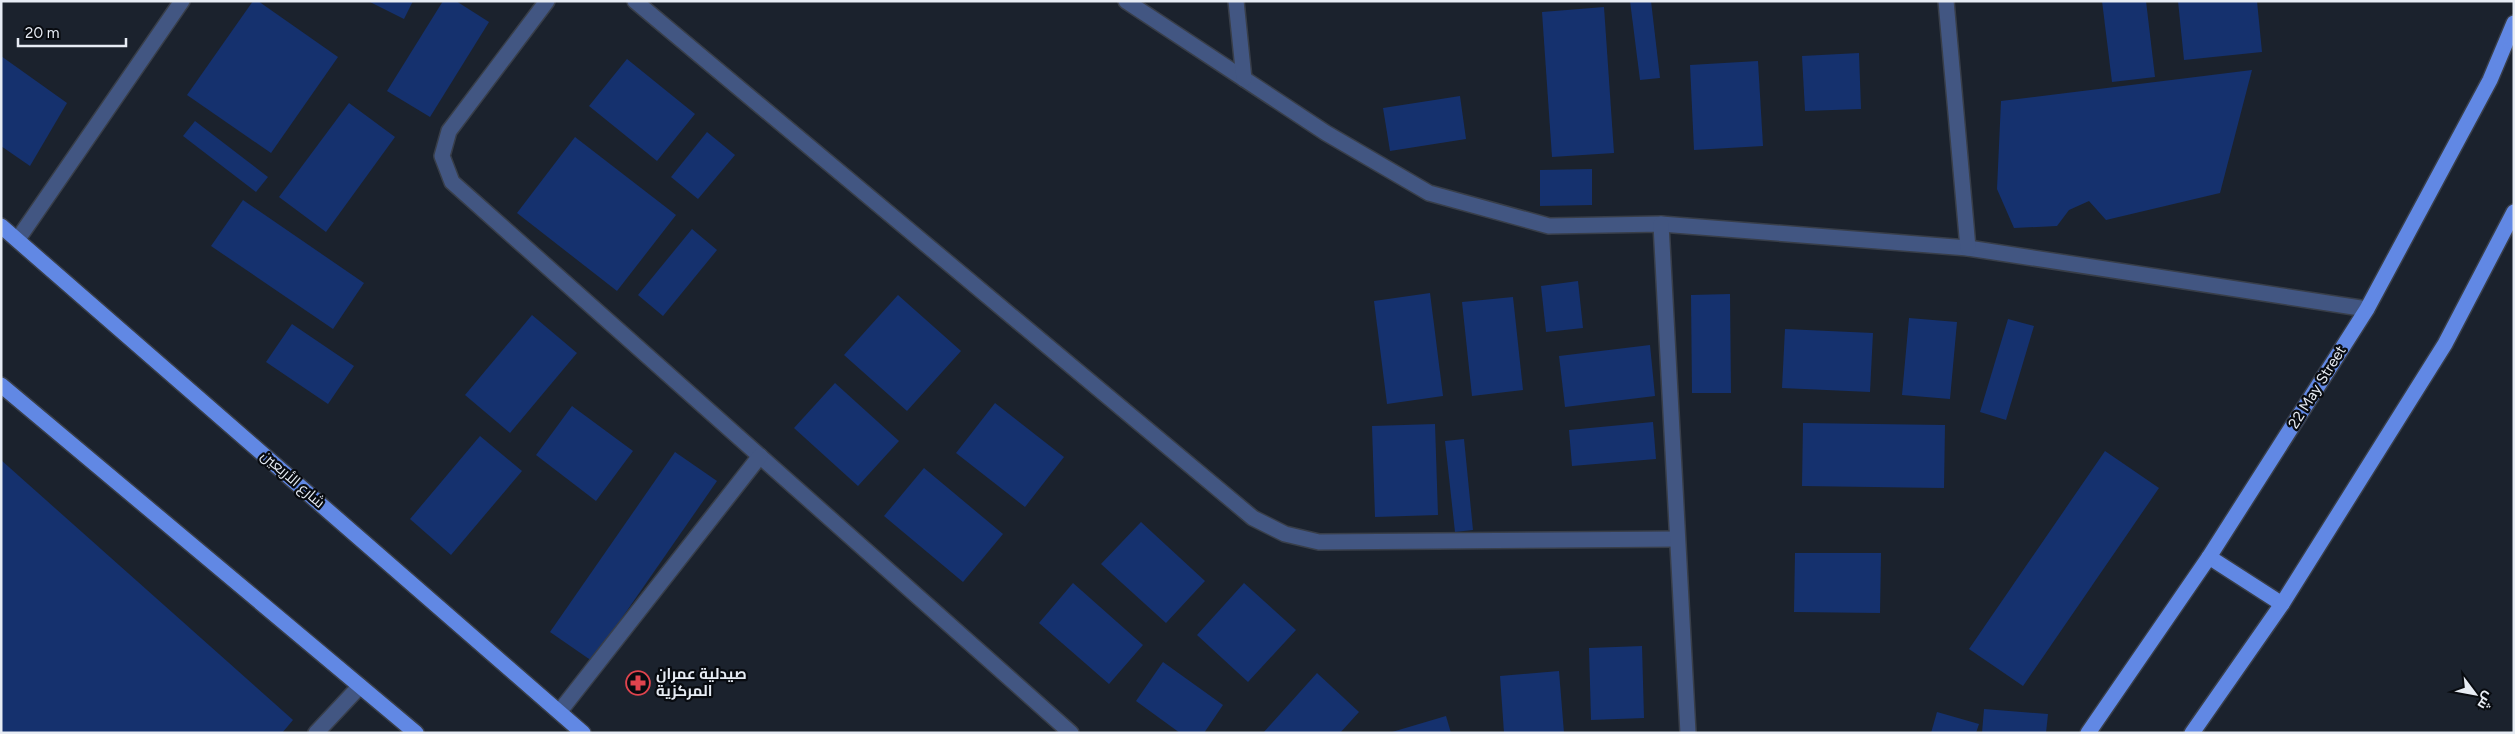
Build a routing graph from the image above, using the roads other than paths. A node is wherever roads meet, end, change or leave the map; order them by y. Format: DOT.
graph roads {
  1 [pos="182,1"];
  2 [pos="547,1"];
  3 [pos="635,1"];
  4 [pos="1126,1"];
  5 [pos="1236,1"];
  6 [pos="1946,1"];
  7 [pos="2514,23"];
  8 [pos="1244,79"];
  9 [pos="2514,212"];
  10 [pos="1661,224"];
  11 [pos="1,226"];
  12 [pos="18,239"];
  13 [pos="1968,248"];
  14 [pos="2367,309"];
  15 [pos="1,385"];
  16 [pos="760,456"];
  17 [pos="1677,539"];
  18 [pos="2209,557"];
  19 [pos="2282,604"];
  20 [pos="360,686"];
  21 [pos="560,711"];
  22 [pos="316,733"];
  23 [pos="416,733"];
  24 [pos="583,733"];
  25 [pos="1071,733"];
  26 [pos="1688,733"];
  27 [pos="2088,733"];
  28 [pos="2192,733"];
  1 -- 12 [label="street"];
  2 -- 16 [label="street"];
  3 -- 17 [label="street"];
  4 -- 8 [label="street"];
  5 -- 8 [label="street"];
  6 -- 13 [label="street"];
  7 -- 14 [label="main road, 22 May Street"];
  8 -- 10 [label="street"];
  9 -- 19 [label="main road"];
  10 -- 13 [label="street"];
  10 -- 17 [label="street"];
  11 -- 12 [label="main road, شارع الأربعين"];
  12 -- 21 [label="main road, شارع الأربعين"];
  13 -- 14 [label="street"];
  14 -- 18 [label="main road, 22 May Street"];
  15 -- 20 [label="main road"];
  16 -- 21 [label="street"];
  16 -- 25 [label="street"];
  17 -- 26 [label="street"];
  18 -- 19 [label="main road"];
  18 -- 27 [label="main road, 22 May Street"];
  19 -- 28 [label="main road"];
  20 -- 22 [label="street"];
  20 -- 23 [label="main road"];
  21 -- 24 [label="main road, شارع الأربعين"];
}
